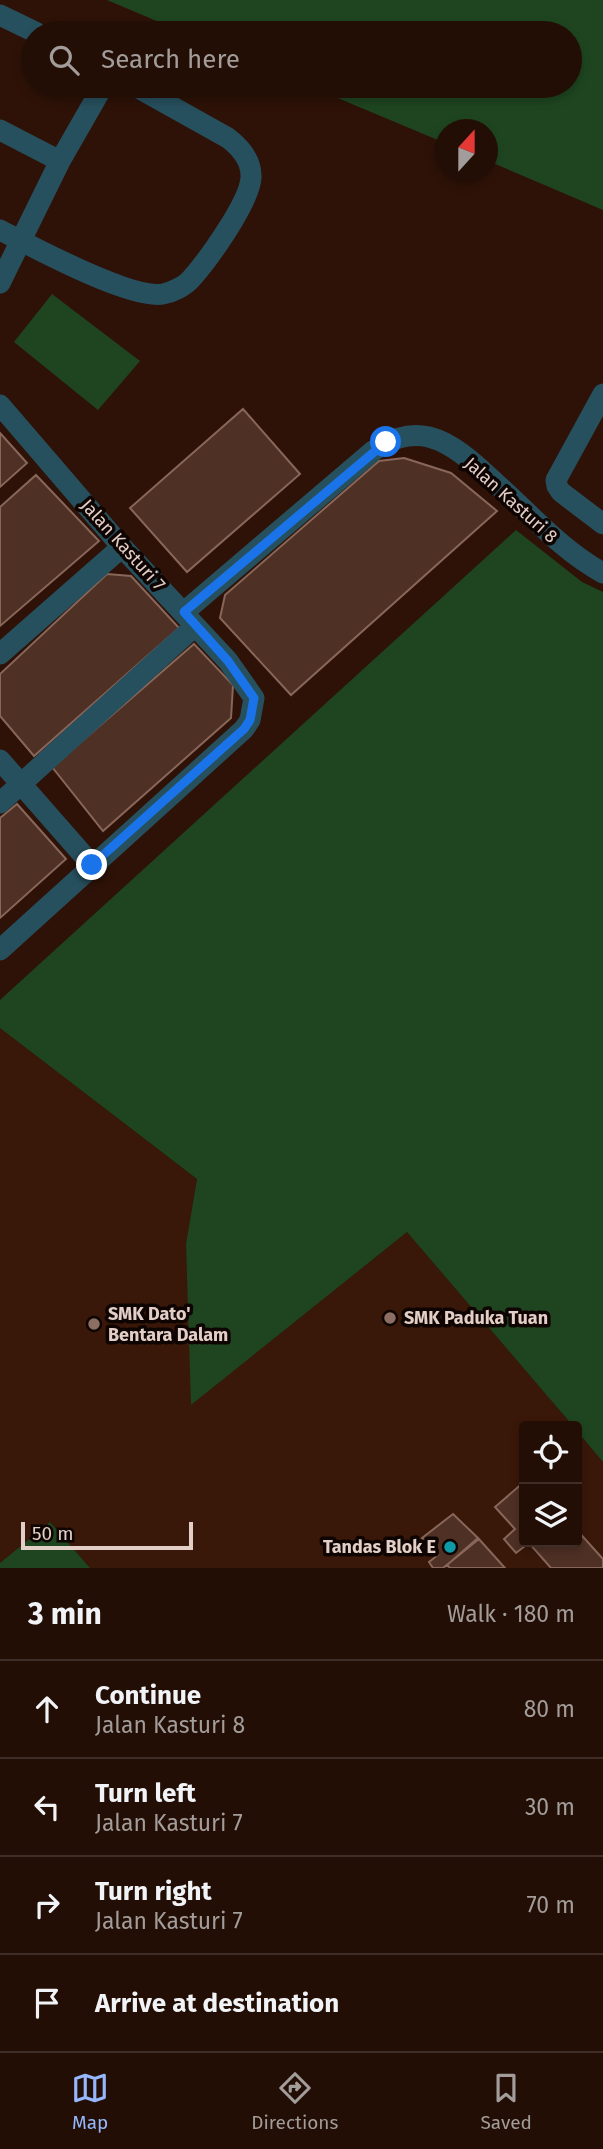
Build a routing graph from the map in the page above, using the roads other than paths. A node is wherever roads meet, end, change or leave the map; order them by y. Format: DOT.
graph roads {
  1 [pos="0,15"];
  2 [pos="21,25"];
  3 [pos="96,98"];
  4 [pos="156,98"];
  5 [pos="0,130"];
  6 [pos="60,161"];
  7 [pos="0,230"];
  8 [pos="20,240"];
  9 [pos="0,283"];
  10 [pos="603,394"];
  11 [pos="0,405"];
  12 [pos="603,524"];
  13 [pos="122,547"];
  14 [pos="603,573"];
  15 [pos="190,619"];
  16 [pos="0,654"];
  17 [pos="0,760"];
  18 [pos="22,784"];
  19 [pos="0,803"];
  20 [pos="92,865"];
  21 [pos="0,950"];
  1 -- 2 [label="street"];
  3 -- 6 [label="street"];
  4 -- 8 [label="street"];
  5 -- 6 [label="street"];
  6 -- 8 [label="street"];
  7 -- 8 [label="street"];
  8 -- 9 [label="street"];
  10 -- 12 [label="street"];
  11 -- 13 [label="street, Jalan Kasturi 7"];
  13 -- 15 [label="street, Jalan Kasturi 7"];
  13 -- 16 [label="street"];
  14 -- 15 [label="street, Jalan Kasturi 8"];
  15 -- 18 [label="street, Jalan Kasturi 8"];
  15 -- 20 [label="street, Jalan Kasturi 7"];
  17 -- 18 [label="street"];
  18 -- 19 [label="street, Jalan Kasturi 8"];
  18 -- 20 [label="street"];
  20 -- 21 [label="street, Jalan Kasturi 7"];
}
